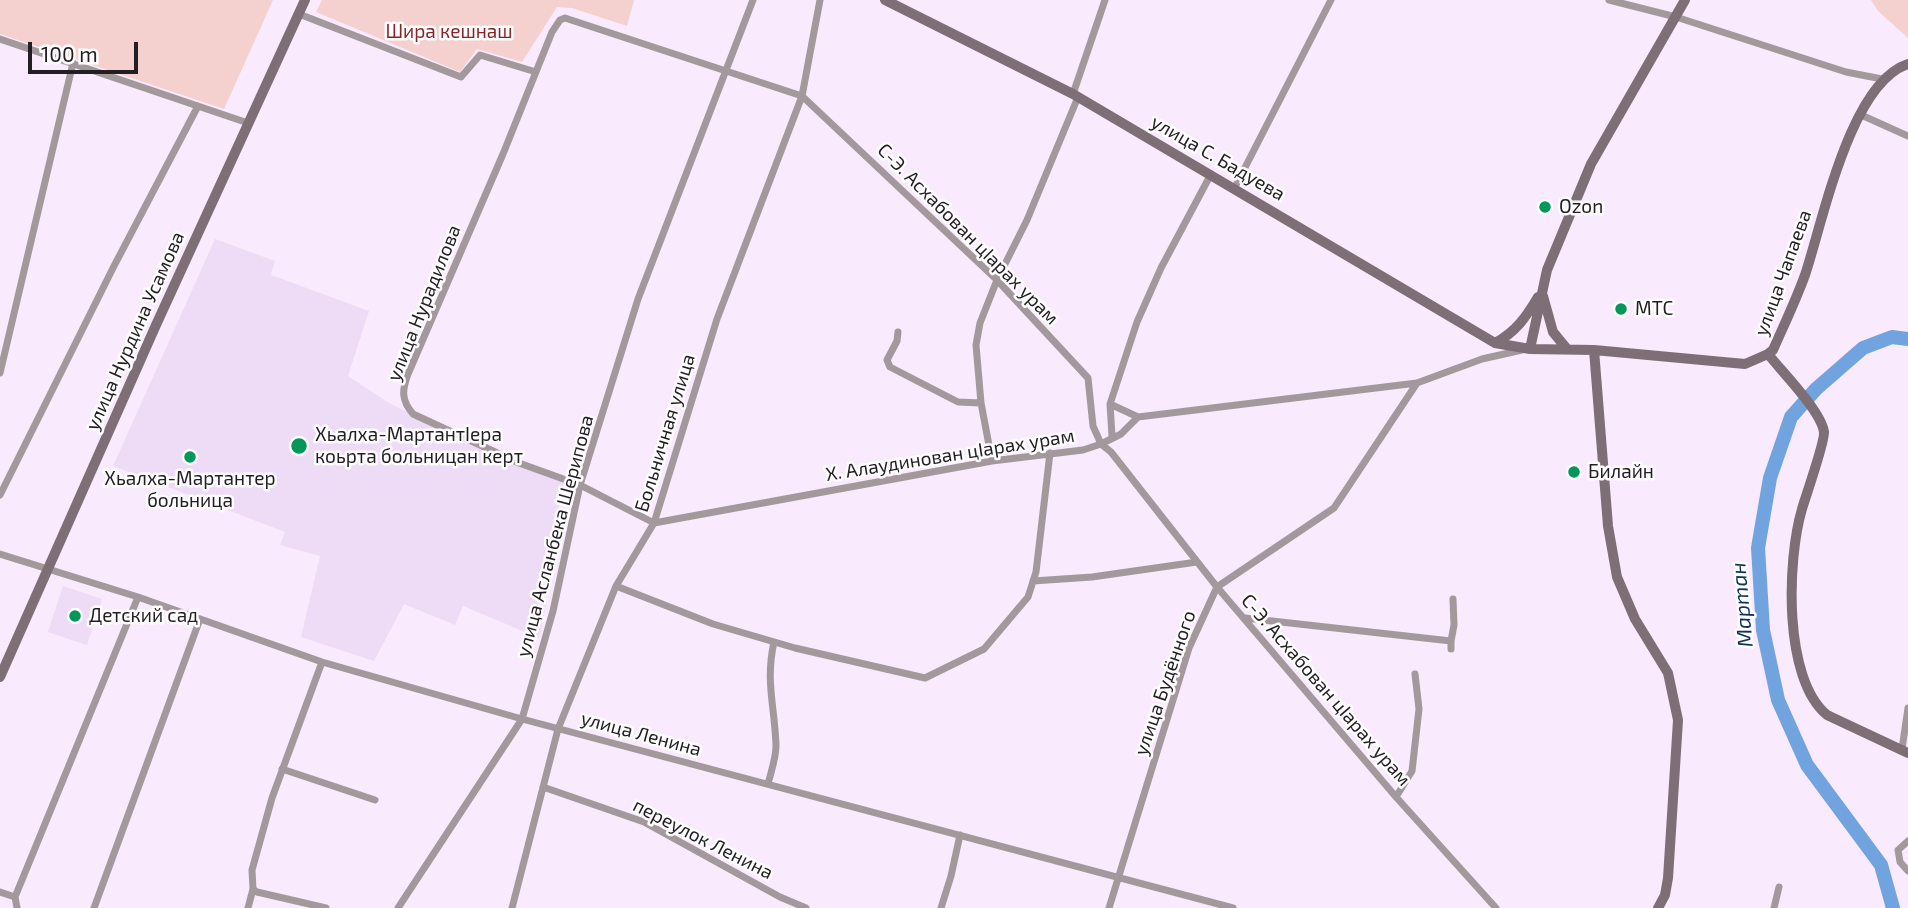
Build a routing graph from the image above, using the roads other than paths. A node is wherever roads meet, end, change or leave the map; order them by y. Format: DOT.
graph roads {
  1 [pos="305,0"];
  2 [pos="752,0"];
  3 [pos="820,0"];
  4 [pos="885,0"];
  5 [pos="1105,0"];
  6 [pos="1331,0"];
  7 [pos="1609,0"];
  8 [pos="1685,0"];
  9 [pos="299,14"];
  10 [pos="1676,17"];
  11 [pos="0,39"];
  12 [pos="73,63"];
  13 [pos="1908,64"];
  14 [pos="726,70"];
  15 [pos="536,72"];
  16 [pos="1882,79"];
  17 [pos="1076,95"];
  18 [pos="802,96"];
  19 [pos="198,106"];
  20 [pos="1859,114"];
  21 [pos="248,123"];
  22 [pos="1908,136"];
  23 [pos="1211,174"];
  24 [pos="1234,187"];
  25 [pos="998,280"];
  26 [pos="1542,292"];
  27 [pos="898,332"];
  28 [pos="1495,343"];
  29 [pos="1530,349"];
  30 [pos="1567,349"];
  31 [pos="1594,350"];
  32 [pos="1768,354"];
  33 [pos="0,373"];
  34 [pos="1417,383"];
  35 [pos="981,403"];
  36 [pos="1110,404"];
  37 [pos="1138,417"];
  38 [pos="1112,436"];
  39 [pos="1101,444"];
  40 [pos="1051,453"];
  41 [pos="992,461"];
  42 [pos="580,485"];
  43 [pos="0,495"];
  44 [pos="654,523"];
  45 [pos="0,554"];
  46 [pos="1197,562"];
  47 [pos="48,568"];
  48 [pos="1033,581"];
  49 [pos="616,586"];
  50 [pos="1217,587"];
  51 [pos="138,597"];
  52 [pos="1453,599"];
  53 [pos="1244,618"];
  54 [pos="200,619"];
  55 [pos="774,642"];
  56 [pos="321,662"];
  57 [pos="1415,674"];
  58 [pos="0,677"];
  59 [pos="1908,708"];
  60 [pos="522,719"];
  61 [pos="558,729"];
  62 [pos="1905,751"];
  63 [pos="282,769"];
  64 [pos="768,784"];
  65 [pos="543,787"];
  66 [pos="1396,797"];
  67 [pos="374,800"];
  68 [pos="960,835"];
  69 [pos="1908,841"];
  70 [pos="1908,871"];
  71 [pos="1119,876"];
  72 [pos="1779,887"];
  73 [pos="253,889"];
  74 [pos="0,892"];
  75 [pos="15,897"];
  76 [pos="17,908"];
  77 [pos="94,908"];
  78 [pos="248,908"];
  79 [pos="326,908"];
  80 [pos="398,908"];
  81 [pos="512,908"];
  82 [pos="806,908"];
  83 [pos="941,908"];
  84 [pos="1109,908"];
  85 [pos="1233,908"];
  86 [pos="1496,908"];
  87 [pos="1658,908"];
  88 [pos="1774,908"];
  1 -- 9 [label="street, улица Нурдина Усамова"];
  2 -- 14 [label="street, улица Асланбека Шерипова"];
  3 -- 18 [label="street, Больничная улица"];
  4 -- 17 [label="street, улица С. Бадуева"];
  5 -- 17 [label="street"];
  6 -- 24 [label="street"];
  7 -- 10 [label="street"];
  8 -- 10 [label="street"];
  9 -- 15 [label="street"];
  9 -- 21 [label="street, улица Нурдина Усамова"];
  10 -- 16 [label="street"];
  10 -- 26 [label="street"];
  11 -- 12 [label="street"];
  12 -- 19 [label="street"];
  12 -- 33 [label="street"];
  13 -- 16 [label="street"];
  14 -- 15 [label="street, С-Э. Асхабован цIарах урам"];
  14 -- 18 [label="street, С-Э. Асхабован цIарах урам"];
  14 -- 42 [label="street, улица Асланбека Шерипова"];
  15 -- 42 [label="street, улица Нурадилова"];
  16 -- 20 [label="street, улица Чапаева"];
  17 -- 23 [label="street, улица С. Бадуева"];
  17 -- 25 [label="street"];
  18 -- 25 [label="street, С-Э. Асхабован цIарах урам"];
  18 -- 44 [label="street, Больничная улица"];
  19 -- 21 [label="street"];
  19 -- 43 [label="street"];
  20 -- 22 [label="street"];
  20 -- 32 [label="street, улица Чапаева"];
  21 -- 47 [label="street, улица Нурдина Усамова"];
  23 -- 24 [label="street, улица С. Бадуева"];
  23 -- 36 [label="street"];
  24 -- 28 [label="street, улица С. Бадуева"];
  25 -- 35 [label="street"];
  25 -- 39 [label="street, С-Э. Асхабован цIарах урам"];
  26 -- 28 [label="street"];
  26 -- 29 [label="street"];
  26 -- 30 [label="street"];
  27 -- 35 [label="street"];
  28 -- 29 [label="street, улица С. Бадуева"];
  29 -- 30 [label="street, улица С. Бадуева"];
  29 -- 34 [label="street, Х. Алаудинован цIарах урам"];
  30 -- 31 [label="street, улица Чапаева"];
  31 -- 32 [label="street, улица Чапаева"];
  31 -- 87 [label="street"];
  32 -- 62 [label="street"];
  34 -- 37 [label="street, Х. Алаудинован цIарах урам"];
  34 -- 50 [label="street"];
  35 -- 41 [label="street"];
  36 -- 37 [label="street"];
  36 -- 38 [label="street"];
  37 -- 38 [label="street, Х. Алаудинован цIарах урам"];
  38 -- 39 [label="street, Х. Алаудинован цIарах урам"];
  39 -- 40 [label="street, Х. Алаудинован цIарах урам"];
  39 -- 46 [label="street, С-Э. Асхабован цIарах урам"];
  40 -- 41 [label="street, Х. Алаудинован цIарах урам"];
  40 -- 48 [label="street"];
  41 -- 44 [label="street, Х. Алаудинован цIарах урам"];
  42 -- 44 [label="street"];
  42 -- 60 [label="street, улица Асланбека Шерипова"];
  44 -- 49 [label="street, Больничная улица"];
  45 -- 47 [label="street, улица Ленина"];
  46 -- 48 [label="street"];
  46 -- 50 [label="street, С-Э. Асхабован цIарах урам"];
  47 -- 51 [label="street, улица Ленина"];
  47 -- 58 [label="street, улица Нурдина Усамова"];
  48 -- 55 [label="street"];
  49 -- 55 [label="street"];
  49 -- 61 [label="street, Больничная улица"];
  50 -- 53 [label="street, С-Э. Асхабован цIарах урам"];
  50 -- 71 [label="street, улица Будённого"];
  51 -- 54 [label="street, улица Ленина"];
  51 -- 75 [label="street"];
  52 -- 53 [label="street"];
  53 -- 66 [label="street, С-Э. Асхабован цIарах урам"];
  54 -- 56 [label="street, улица Ленина"];
  54 -- 77 [label="street"];
  55 -- 64 [label="street"];
  56 -- 60 [label="street, улица Ленина"];
  56 -- 63 [label="street"];
  57 -- 66 [label="street"];
  59 -- 62 [label="street"];
  60 -- 61 [label="street, улица Ленина"];
  60 -- 80 [label="street, улица Асланбека Шерипова"];
  61 -- 64 [label="street, улица Ленина"];
  61 -- 65 [label="street, Больничная улица"];
  63 -- 67 [label="street"];
  63 -- 73 [label="street"];
  64 -- 68 [label="street, улица Ленина"];
  65 -- 81 [label="street, Больничная улица"];
  65 -- 82 [label="street, переулок Ленина"];
  66 -- 86 [label="street, С-Э. Асхабован цIарах урам"];
  68 -- 71 [label="street, улица Ленина"];
  68 -- 83 [label="street"];
  69 -- 70 [label="street"];
  71 -- 84 [label="street, улица Будённого"];
  71 -- 85 [label="street, улица Ленина"];
  72 -- 88 [label="street"];
  73 -- 78 [label="street"];
  73 -- 79 [label="street"];
  74 -- 75 [label="street"];
  75 -- 76 [label="street"];
}
